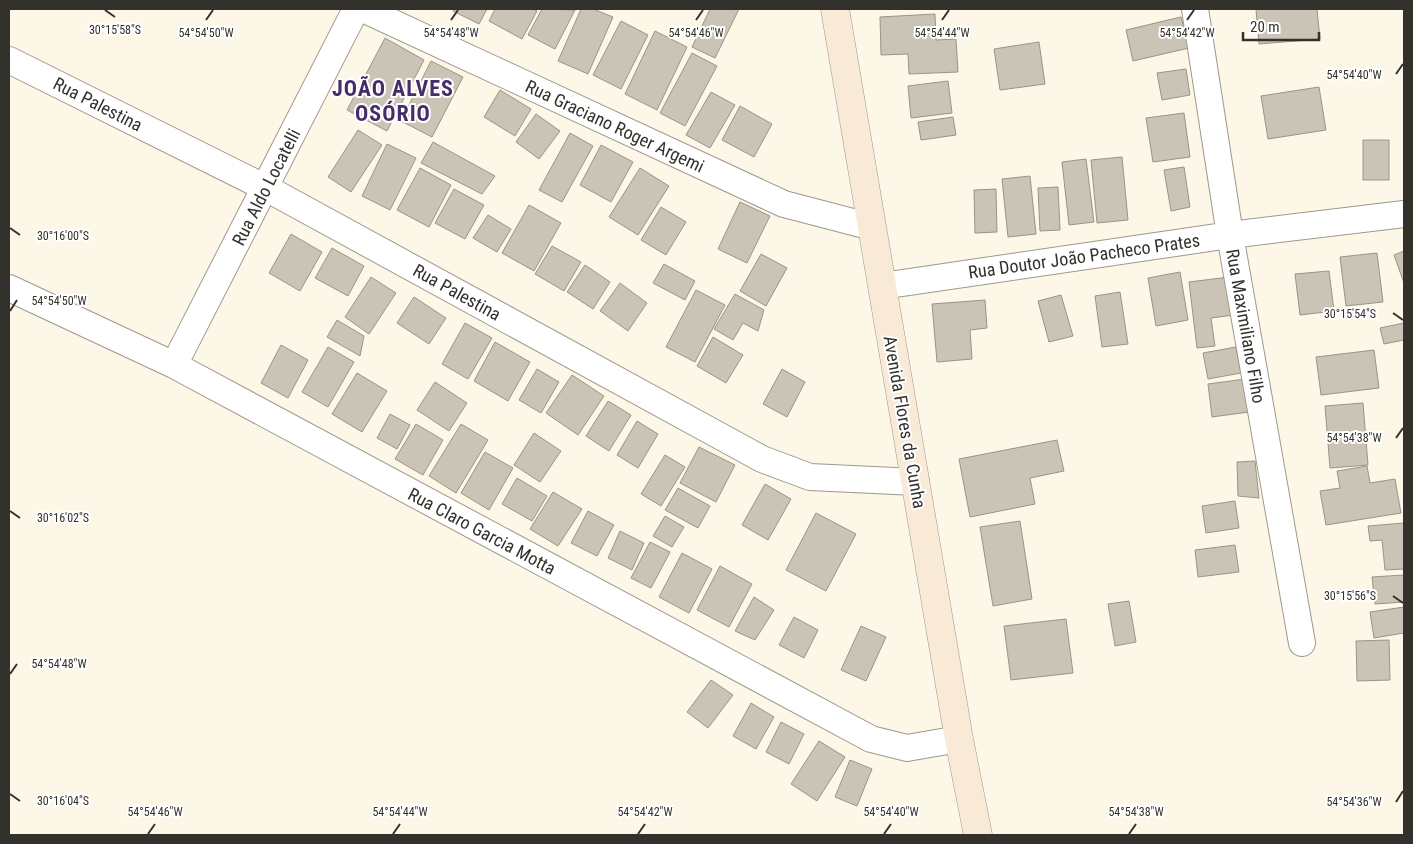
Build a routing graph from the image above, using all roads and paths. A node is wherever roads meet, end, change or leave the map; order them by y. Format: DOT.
graph roads {
  1 [pos="356,9"];
  2 [pos="363,9"];
  3 [pos="835,9"];
  4 [pos="1195,9"];
  5 [pos="9,60"];
  6 [pos="266,188"];
  7 [pos="1404,214"];
  8 [pos="872,227"];
  9 [pos="1230,235"];
  10 [pos="882,286"];
  11 [pos="9,288"];
  12 [pos="174,366"];
  13 [pos="916,482"];
  14 [pos="1302,643"];
  15 [pos="959,739"];
  16 [pos="978,835"];
  1 -- 6 [label="street, Rua Aldo Locatelli"];
  2 -- 8 [label="street, Rua Graciano Roger Argemi"];
  3 -- 8 [label="street, Avenida Flores da Cunha"];
  4 -- 9 [label="street, Rua Maximiliano Filho"];
  5 -- 6 [label="street, Rua Palestina"];
  6 -- 12 [label="street, Rua Aldo Locatelli"];
  6 -- 13 [label="street, Rua Palestina"];
  7 -- 9 [label="street, Rua Doutor João Pacheco Prates"];
  8 -- 10 [label="street, Avenida Flores da Cunha"];
  9 -- 10 [label="street, Rua Doutor João Pacheco Prates"];
  9 -- 14 [label="street, Rua Maximiliano Filho"];
  10 -- 13 [label="street, Avenida Flores da Cunha"];
  11 -- 12 [label="street, Rua Claro Garcia Motta"];
  12 -- 15 [label="street, Rua Claro Garcia Motta"];
  13 -- 15 [label="street, Avenida Flores da Cunha"];
  15 -- 16 [label="street, Avenida Flores da Cunha"];
}
